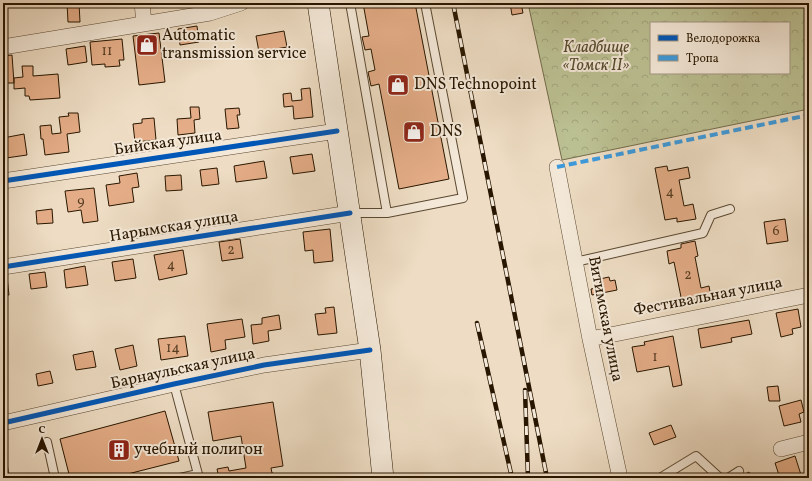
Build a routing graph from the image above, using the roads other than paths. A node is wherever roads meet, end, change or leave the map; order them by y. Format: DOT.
graph roads {
  1 [pos="142,3"];
  2 [pos="241,3"];
  3 [pos="350,3"];
  4 [pos="425,3"];
  5 [pos="321,4"];
  6 [pos="144,23"];
  7 [pos="3,48"];
  8 [pos="337,131"];
  9 [pos="557,167"];
  10 [pos="3,181"];
  11 [pos="730,209"];
  12 [pos="350,213"];
  13 [pos="387,213"];
  14 [pos="576,262"];
  15 [pos="3,267"];
  16 [pos="809,295"];
  17 [pos="590,339"];
  18 [pos="370,350"];
  19 [pos="174,384"];
  20 [pos="3,423"];
  21 [pos="47,442"];
  22 [pos="809,442"];
  23 [pos="781,449"];
  24 [pos="3,467"];
  25 [pos="739,471"];
  26 [pos="198,476"];
  27 [pos="5,478"];
  28 [pos="56,478"];
  29 [pos="180,478"];
  30 [pos="383,478"];
  31 [pos="620,478"];
  32 [pos="660,478"];
  33 [pos="720,478"];
  34 [pos="728,478"];
  1 -- 6 [label="street"];
  2 -- 6 [label="street"];
  3 -- 13 [label="lane"];
  4 -- 13 [label="lane"];
  5 -- 8 [label="main road"];
  6 -- 7 [label="street"];
  8 -- 10 [label="street, Бийская улица"];
  8 -- 12 [label="main road"];
  9 -- 14 [label="street, Витимская улица"];
  11 -- 14 [label="lane"];
  12 -- 13 [label="lane"];
  12 -- 15 [label="street, Нарымская улица"];
  12 -- 18 [label="main road"];
  14 -- 17 [label="street, Витимская улица"];
  16 -- 17 [label="street, Фестивальная улица"];
  17 -- 31 [label="street, Витимская улица"];
  18 -- 19 [label="street, Барнаульская улица"];
  18 -- 30 [label="main road"];
  19 -- 20 [label="street, Барнаульская улица"];
  19 -- 26 [label="lane"];
  21 -- 28 [label="lane"];
  22 -- 23 [label="street"];
  24 -- 27 [label="lane"];
  25 -- 34 [label="lane"];
  26 -- 29 [label="lane"];
  32 -- 33 [label="lane"];
}
